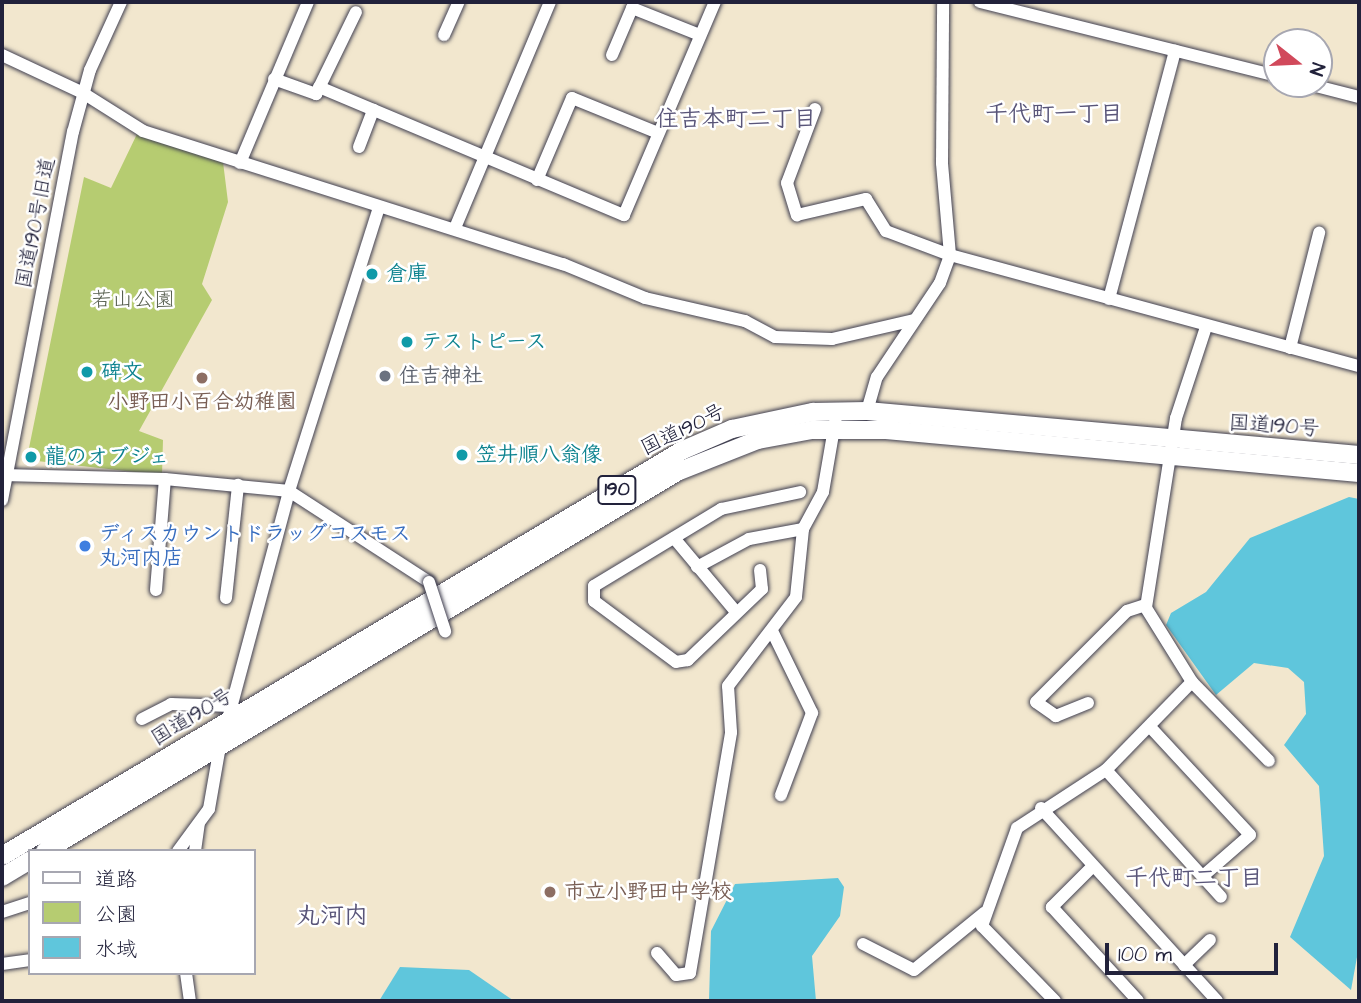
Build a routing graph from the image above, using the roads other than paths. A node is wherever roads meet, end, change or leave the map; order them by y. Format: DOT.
graph roads {
  1 [pos="121,2"];
  2 [pos="308,2"];
  3 [pos="459,2"];
  4 [pos="550,2"];
  5 [pos="715,2"];
  6 [pos="943,2"];
  7 [pos="980,2"];
  8 [pos="356,12"];
  9 [pos="444,35"];
  10 [pos="700,35"];
  11 [pos="1175,51"];
  12 [pos="2,55"];
  13 [pos="611,55"];
  14 [pos="1263,73"];
  15 [pos="274,79"];
  16 [pos="319,87"];
  17 [pos="1333,90"];
  18 [pos="83,93"];
  19 [pos="1359,97"];
  20 [pos="815,109"];
  21 [pos="373,110"];
  22 [pos="658,133"];
  23 [pos="359,147"];
  24 [pos="483,157"];
  25 [pos="240,163"];
  26 [pos="537,180"];
  27 [pos="379,207"];
  28 [pos="455,228"];
  29 [pos="1319,233"];
  30 [pos="950,254"];
  31 [pos="1109,299"];
  32 [pos="914,320"];
  33 [pos="1206,327"];
  34 [pos="1290,348"];
  35 [pos="1359,366"];
  36 [pos="867,411"];
  37 [pos="837,420"];
  38 [pos="1171,450"];
  39 [pos="1359,455"];
  40 [pos="1359,472"];
  41 [pos="4,473"];
  42 [pos="165,479"];
  43 [pos="238,485"];
  44 [pos="289,491"];
  45 [pos="800,492"];
  46 [pos="2,500"];
  47 [pos="803,529"];
  48 [pos="674,538"];
  49 [pos="697,566"];
  50 [pos="760,570"];
  51 [pos="156,590"];
  52 [pos="226,598"];
  53 [pos="1146,605"];
  54 [pos="736,612"];
  55 [pos="445,631"];
  56 [pos="773,633"];
  57 [pos="1192,682"];
  58 [pos="1088,703"];
  59 [pos="229,715"];
  60 [pos="142,719"];
  61 [pos="1152,729"];
  62 [pos="219,746"];
  63 [pos="1269,761"];
  64 [pos="1106,770"];
  65 [pos="781,795"];
  66 [pos="1041,808"];
  67 [pos="199,823"];
  68 [pos="48,849"];
  69 [pos="180,849"];
  70 [pos="195,849"];
  71 [pos="2,856"];
  72 [pos="28,861"];
  73 [pos="1092,867"];
  74 [pos="1203,876"];
  75 [pos="2,877"];
  76 [pos="1221,897"];
  77 [pos="28,904"];
  78 [pos="2,912"];
  79 [pos="984,913"];
  80 [pos="1210,940"];
  81 [pos="863,944"];
  82 [pos="657,953"];
  83 [pos="28,960"];
  84 [pos="2,964"];
  85 [pos="1184,965"];
  86 [pos="186,975"];
  87 [pos="1049,999"];
  88 [pos="190,1001"];
  89 [pos="1138,1001"];
  90 [pos="1217,1001"];
  1 -- 18 [label="street, 国道190号旧道"];
  2 -- 15 [label="street"];
  3 -- 9 [label="street"];
  4 -- 24 [label="street"];
  5 -- 10 [label="street"];
  6 -- 30 [label="street"];
  7 -- 11 [label="street"];
  8 -- 16 [label="street"];
  10 -- 13 [label="street"];
  10 -- 22 [label="street"];
  11 -- 14 [label="street"];
  11 -- 31 [label="street"];
  12 -- 18 [label="street"];
  15 -- 16 [label="street"];
  15 -- 25 [label="street"];
  16 -- 21 [label="street"];
  17 -- 19 [label="street"];
  18 -- 25 [label="street"];
  18 -- 41 [label="street, 国道190号旧道"];
  20 -- 30 [label="street"];
  21 -- 23 [label="street"];
  21 -- 24 [label="street"];
  22 -- 26 [label="street"];
  22 -- 26 [label="street"];
  24 -- 26 [label="street"];
  24 -- 28 [label="street"];
  25 -- 27 [label="street"];
  27 -- 28 [label="street"];
  27 -- 44 [label="street"];
  28 -- 32 [label="street"];
  29 -- 34 [label="street"];
  30 -- 31 [label="street"];
  30 -- 32 [label="street"];
  31 -- 33 [label="street"];
  32 -- 36 [label="street"];
  33 -- 34 [label="street"];
  33 -- 38 [label="street"];
  34 -- 35 [label="street"];
  36 -- 37 [label="highway, 国道190号 / 190"];
  36 -- 38 [label="highway, 国道190号 / 190"];
  37 -- 38 [label="highway, 国道190号 / 190"];
  37 -- 47 [label="street"];
  37 -- 59 [label="highway, 国道190号 / 190"];
  37 -- 62 [label="highway, 国道190号 / 190"];
  38 -- 39 [label="highway, 国道190号 / 190"];
  38 -- 40 [label="highway, 国道190号 / 190"];
  38 -- 53 [label="street"];
  41 -- 42 [label="street"];
  41 -- 46 [label="street, 国道190号旧道"];
  42 -- 43 [label="street"];
  42 -- 51 [label="street"];
  43 -- 44 [label="street"];
  43 -- 52 [label="street"];
  44 -- 55 [label="street, bridge"];
  44 -- 59 [label="street"];
  45 -- 48 [label="street"];
  47 -- 49 [label="street"];
  47 -- 56 [label="street"];
  48 -- 49 [label="street"];
  48 -- 54 [label="street"];
  49 -- 54 [label="street"];
  50 -- 54 [label="street"];
  53 -- 57 [label="street"];
  53 -- 58 [label="street"];
  56 -- 65 [label="street"];
  56 -- 82 [label="street"];
  57 -- 61 [label="street"];
  57 -- 63 [label="street"];
  59 -- 60 [label="street"];
  59 -- 62 [label="street"];
  59 -- 71 [label="highway, 国道190号 / 190"];
  61 -- 64 [label="street"];
  61 -- 74 [label="street"];
  62 -- 67 [label="street"];
  62 -- 68 [label="highway, 国道190号 / 190"];
  64 -- 66 [label="street"];
  64 -- 74 [label="street"];
  66 -- 73 [label="street"];
  66 -- 79 [label="street"];
  67 -- 69 [label="street"];
  67 -- 70 [label="street"];
  72 -- 75 [label="highway"];
  73 -- 85 [label="street"];
  73 -- 89 [label="street"];
  74 -- 76 [label="street"];
  77 -- 78 [label="street"];
  79 -- 81 [label="street"];
  79 -- 87 [label="street"];
  80 -- 85 [label="street"];
  83 -- 84 [label="street"];
  85 -- 90 [label="street"];
  86 -- 88 [label="street"];
}
